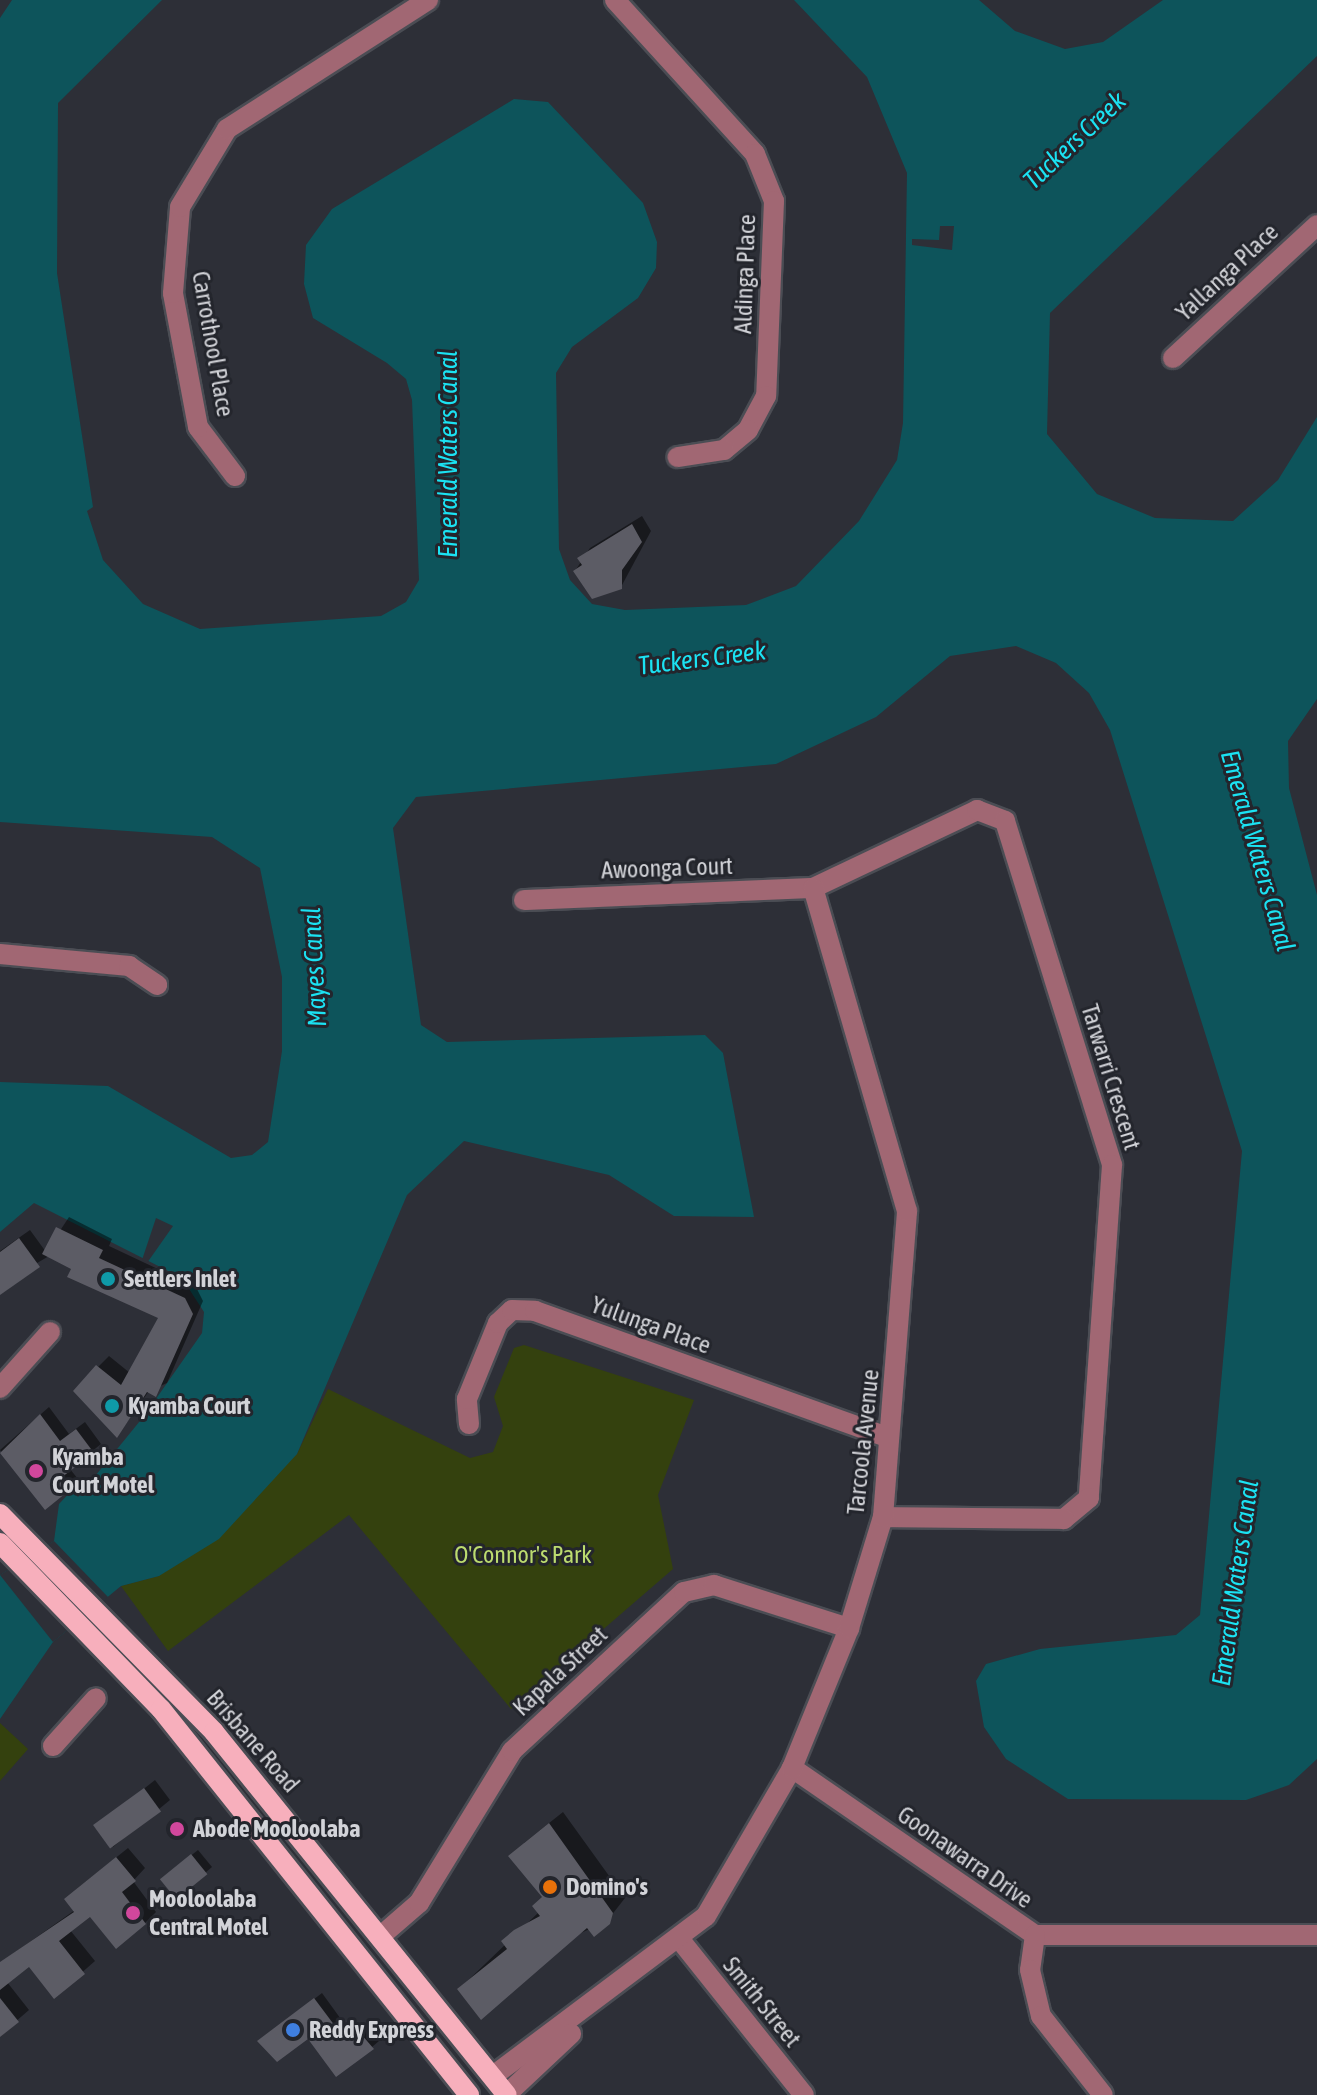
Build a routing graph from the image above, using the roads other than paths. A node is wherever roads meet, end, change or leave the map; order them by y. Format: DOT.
graph roads {
  1 [pos="428,0"];
  2 [pos="615,0"];
  3 [pos="1317,225"];
  4 [pos="1173,358"];
  5 [pos="678,457"];
  6 [pos="235,476"];
  7 [pos="813,888"];
  8 [pos="524,900"];
  9 [pos="0,954"];
  10 [pos="157,985"];
  11 [pos="50,1332"];
  12 [pos="0,1388"];
  13 [pos="469,1424"];
  14 [pos="889,1438"];
  15 [pos="0,1514"];
  16 [pos="883,1517"];
  17 [pos="0,1543"];
  18 [pos="22,1555"];
  19 [pos="849,1628"];
  20 [pos="96,1698"];
  21 [pos="53,1746"];
  22 [pos="792,1768"];
  23 [pos="382,1935"];
  24 [pos="1035,1935"];
  25 [pos="1317,1935"];
  26 [pos="681,1941"];
  27 [pos="623,1985"];
  28 [pos="493,2076"];
  29 [pos="469,2095"];
  30 [pos="507,2095"];
  31 [pos="804,2095"];
  32 [pos="1103,2095"];
  1 -- 6 [label="street, Carrothool Place"];
  2 -- 5 [label="street, Aldinga Place"];
  3 -- 4 [label="street, Yallanga Place"];
  7 -- 8 [label="street, Awoonga Court"];
  7 -- 14 [label="street, Tarcoola Avenue"];
  7 -- 16 [label="street, Tarwarri Crescent"];
  9 -- 10 [label="street"];
  11 -- 12 [label="street"];
  13 -- 14 [label="street, Yulunga Place"];
  14 -- 16 [label="street, Tarcoola Avenue"];
  15 -- 18 [label="main road, Brisbane Road"];
  16 -- 19 [label="street, Tarcoola Avenue"];
  17 -- 18 [label="main road, Brisbane Road"];
  18 -- 23 [label="main road, Brisbane Road"];
  18 -- 29 [label="main road, Brisbane Road"];
  19 -- 22 [label="street, Tarcoola Avenue"];
  19 -- 23 [label="street, Kapala Street"];
  20 -- 21 [label="street"];
  22 -- 24 [label="street, Goonawarra Drive"];
  22 -- 26 [label="street, Tarcoola Avenue"];
  23 -- 28 [label="main road, Brisbane Road"];
  24 -- 25 [label="street, Goonawarra Drive"];
  24 -- 32 [label="street"];
  26 -- 27 [label="street, Tarcoola Avenue"];
  26 -- 31 [label="street, Smith Street"];
  27 -- 28 [label="street, Tarcoola Avenue"];
  27 -- 30 [label="street, Tarcoola Avenue"];
  28 -- 29 [label="main road"];
  28 -- 30 [label="main road, Brisbane Road"];
}
